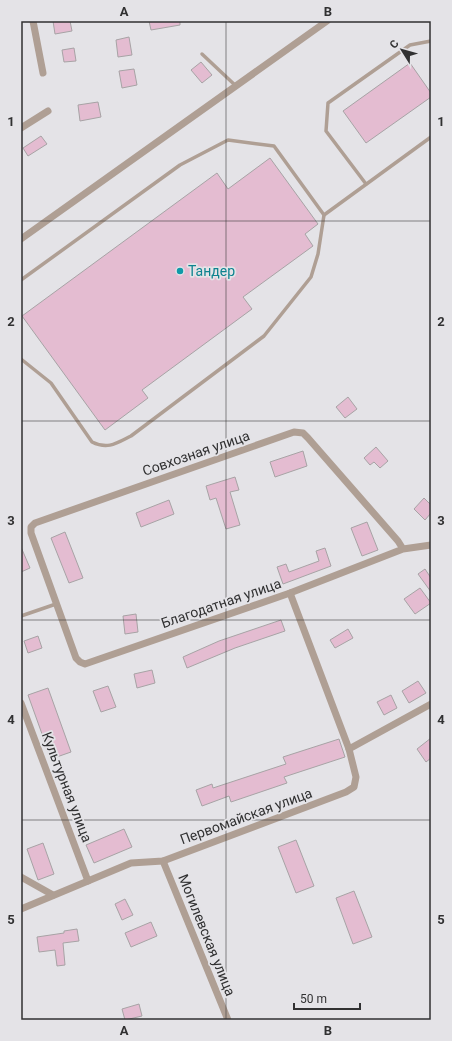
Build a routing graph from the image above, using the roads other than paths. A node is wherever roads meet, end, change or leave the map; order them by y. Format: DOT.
graph roads {
  1 [pos="33,21"];
  2 [pos="327,21"];
  3 [pos="431,41"];
  4 [pos="202,54"];
  5 [pos="43,73"];
  6 [pos="236,86"];
  7 [pos="48,111"];
  8 [pos="21,128"];
  9 [pos="431,137"];
  10 [pos="366,184"];
  11 [pos="324,215"];
  12 [pos="21,239"];
  13 [pos="21,280"];
  14 [pos="21,359"];
  15 [pos="431,545"];
  16 [pos="403,549"];
  17 [pos="290,593"];
  18 [pos="57,603"];
  19 [pos="21,616"];
  20 [pos="21,703"];
  21 [pos="431,704"];
  22 [pos="349,749"];
  23 [pos="163,861"];
  24 [pos="21,877"];
  25 [pos="88,881"];
  26 [pos="53,895"];
  27 [pos="21,908"];
  28 [pos="228,1020"];
  1 -- 5 [label="street"];
  2 -- 6 [label="street"];
  3 -- 10 [label="lane"];
  4 -- 6 [label="lane"];
  6 -- 12 [label="street"];
  7 -- 8 [label="street"];
  9 -- 10 [label="lane"];
  10 -- 11 [label="lane"];
  11 -- 13 [label="lane"];
  11 -- 14 [label="lane"];
  15 -- 16 [label="street, Благодатная улица"];
  16 -- 17 [label="street, Благодатная улица"];
  16 -- 18 [label="street, Совхозная улица"];
  17 -- 18 [label="street, Благодатная улица"];
  17 -- 22 [label="street, Первомайская улица"];
  18 -- 19 [label="lane"];
  20 -- 25 [label="street, Культурная улица"];
  21 -- 22 [label="street"];
  22 -- 23 [label="street, Первомайская улица"];
  23 -- 25 [label="street, Первомайская улица"];
  23 -- 28 [label="street, Могилевская улица"];
  24 -- 26 [label="street"];
  25 -- 26 [label="street, Первомайская улица"];
  26 -- 27 [label="street, Первомайская улица"];
}
